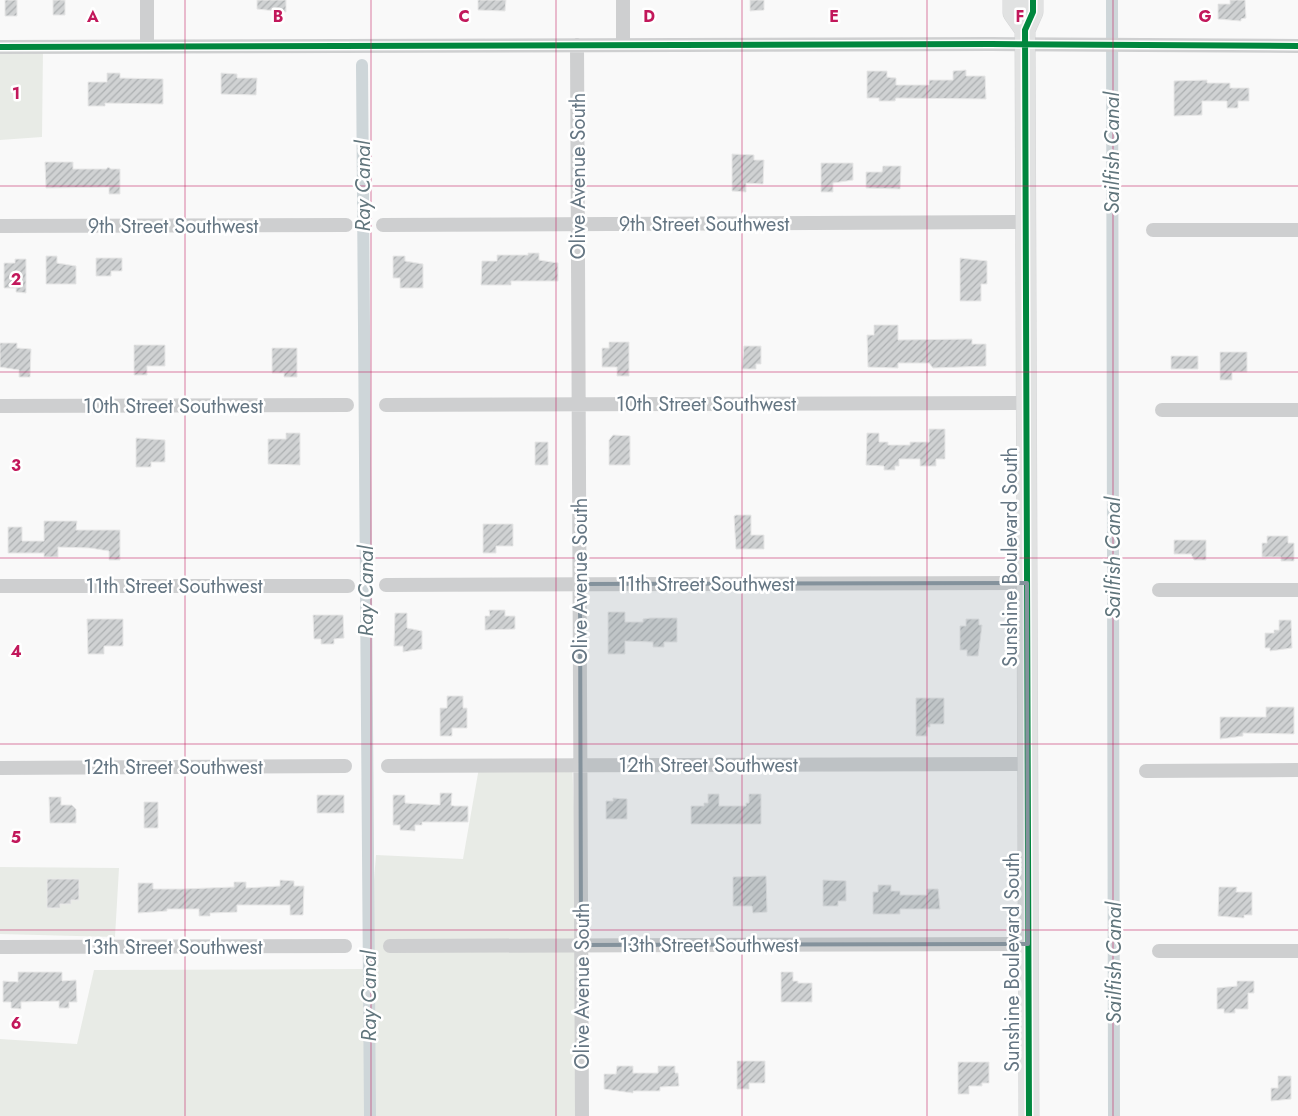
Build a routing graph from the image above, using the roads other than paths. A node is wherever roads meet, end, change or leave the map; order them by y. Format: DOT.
graph roads {
  1 [pos="147,0"];
  2 [pos="623,0"];
  3 [pos="1013,0"];
  4 [pos="1033,0"];
  5 [pos="1025,37"];
  6 [pos="577,45"];
  7 [pos="623,45"];
  8 [pos="147,46"];
  9 [pos="1298,46"];
  10 [pos="0,47"];
  11 [pos="1026,222"];
  12 [pos="579,224"];
  13 [pos="346,225"];
  14 [pos="0,226"];
  15 [pos="383,226"];
  16 [pos="1153,230"];
  17 [pos="1298,230"];
  18 [pos="1026,403"];
  19 [pos="347,405"];
  20 [pos="386,405"];
  21 [pos="580,405"];
  22 [pos="0,406"];
  23 [pos="1162,410"];
  24 [pos="1298,410"];
  25 [pos="1026,583"];
  26 [pos="580,584"];
  27 [pos="386,585"];
  28 [pos="0,586"];
  29 [pos="348,586"];
  30 [pos="1159,590"];
  31 [pos="1298,590"];
  32 [pos="1028,764"];
  33 [pos="345,766"];
  34 [pos="388,766"];
  35 [pos="581,766"];
  36 [pos="0,768"];
  37 [pos="1298,770"];
  38 [pos="1146,771"];
  39 [pos="1028,944"];
  40 [pos="582,945"];
  41 [pos="345,946"];
  42 [pos="390,946"];
  43 [pos="0,947"];
  44 [pos="1159,951"];
  45 [pos="1298,951"];
  46 [pos="582,1116"];
  47 [pos="1029,1116"];
  1 -- 8 [label="street"];
  2 -- 7 [label="street"];
  3 -- 5 [label="street, Sunshine Boulevard South"];
  4 -- 5 [label="street, Sunshine Boulevard South"];
  5 -- 7 [label="street"];
  5 -- 9 [label="street"];
  5 -- 11 [label="street, Sunshine Boulevard South"];
  6 -- 7 [label="street"];
  6 -- 8 [label="street"];
  6 -- 12 [label="street, Olive Avenue South"];
  8 -- 10 [label="street"];
  11 -- 12 [label="street, 9th Street Southwest"];
  11 -- 18 [label="street, Sunshine Boulevard South"];
  12 -- 15 [label="street, 9th Street Southwest"];
  12 -- 21 [label="street, Olive Avenue South"];
  13 -- 14 [label="street, 9th Street Southwest"];
  16 -- 17 [label="street"];
  18 -- 21 [label="street, 10th Street Southwest"];
  18 -- 25 [label="street, Sunshine Boulevard South"];
  19 -- 22 [label="street, 10th Street Southwest"];
  20 -- 21 [label="street, 10th Street Southwest"];
  21 -- 26 [label="street, Olive Avenue South"];
  23 -- 24 [label="street"];
  25 -- 26 [label="street, 11th Street Southwest"];
  25 -- 32 [label="street, Sunshine Boulevard South"];
  26 -- 27 [label="street, 11th Street Southwest"];
  26 -- 35 [label="street, Olive Avenue South"];
  28 -- 29 [label="street, 11th Street Southwest"];
  30 -- 31 [label="street"];
  32 -- 35 [label="street, 12th Street Southwest"];
  32 -- 39 [label="street, Sunshine Boulevard South"];
  33 -- 36 [label="street, 12th Street Southwest"];
  34 -- 35 [label="street, 12th Street Southwest"];
  35 -- 40 [label="street, Olive Avenue South"];
  37 -- 38 [label="street"];
  39 -- 40 [label="street, 13th Street Southwest"];
  39 -- 47 [label="street, Sunshine Boulevard South"];
  40 -- 42 [label="street, 13th Street Southwest"];
  40 -- 46 [label="street, Olive Avenue South"];
  41 -- 43 [label="street, 13th Street Southwest"];
  44 -- 45 [label="street"];
}
